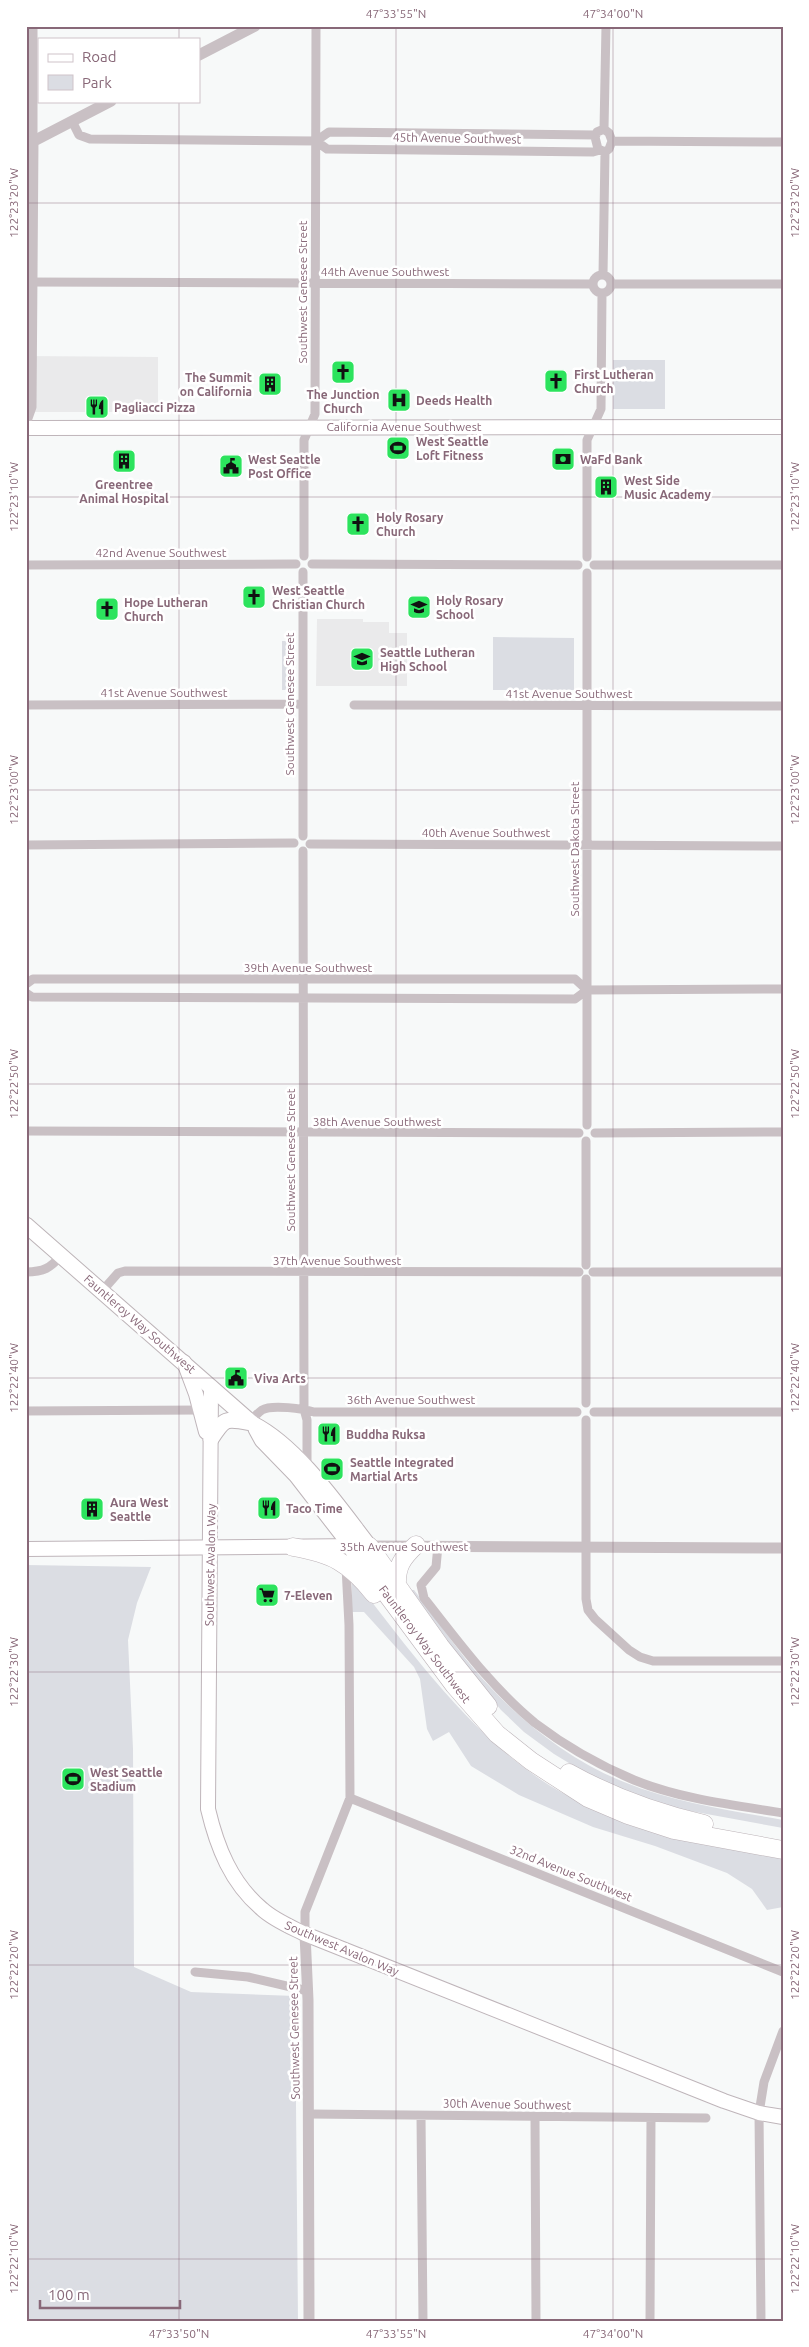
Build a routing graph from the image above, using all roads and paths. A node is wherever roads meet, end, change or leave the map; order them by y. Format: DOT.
graph roads {
  1 [pos="33,26"];
  2 [pos="255,26"];
  3 [pos="316,26"];
  4 [pos="606,26"];
  5 [pos="200,55"];
  6 [pos="108,102"];
  7 [pos="72,121"];
  8 [pos="604,129"];
  9 [pos="596,136"];
  10 [pos="316,141"];
  11 [pos="612,141"];
  12 [pos="783,142"];
  13 [pos="29,143"];
  14 [pos="602,151"];
  15 [pos="603,276"];
  16 [pos="29,282"];
  17 [pos="315,283"];
  18 [pos="593,284"];
  19 [pos="611,284"];
  20 [pos="783,284"];
  21 [pos="602,293"];
  22 [pos="26,421"];
  23 [pos="311,426"];
  24 [pos="594,426"];
  25 [pos="783,427"];
  26 [pos="26,428"];
  27 [pos="304,556"];
  28 [pos="587,557"];
  29 [pos="296,564"];
  30 [pos="312,564"];
  31 [pos="26,565"];
  32 [pos="578,565"];
  33 [pos="594,565"];
  34 [pos="783,565"];
  35 [pos="303,572"];
  36 [pos="587,573"];
  37 [pos="303,704"];
  38 [pos="26,705"];
  39 [pos="354,705"];
  40 [pos="587,706"];
  41 [pos="783,706"];
  42 [pos="303,836"];
  43 [pos="294,844"];
  44 [pos="310,844"];
  45 [pos="26,845"];
  46 [pos="587,845"];
  47 [pos="783,846"];
  48 [pos="303,851"];
  49 [pos="303,979"];
  50 [pos="26,984"];
  51 [pos="783,989"];
  52 [pos="586,990"];
  53 [pos="26,993"];
  54 [pos="304,998"];
  55 [pos="586,1125"];
  56 [pos="26,1131"];
  57 [pos="783,1132"];
  58 [pos="304,1133"];
  59 [pos="579,1133"];
  60 [pos="595,1133"];
  61 [pos="586,1141"];
  62 [pos="26,1225"];
  63 [pos="62,1255"];
  64 [pos="586,1265"];
  65 [pos="26,1272"];
  66 [pos="578,1272"];
  67 [pos="593,1272"];
  68 [pos="783,1272"];
  69 [pos="303,1273"];
  70 [pos="586,1279"];
  71 [pos="103,1290"];
  72 [pos="184,1362"];
  73 [pos="211,1387"];
  74 [pos="586,1403"];
  75 [pos="304,1408"];
  76 [pos="26,1411"];
  77 [pos="577,1412"];
  78 [pos="594,1412"];
  79 [pos="783,1412"];
  80 [pos="206,1413"];
  81 [pos="586,1420"];
  82 [pos="252,1422"];
  83 [pos="211,1446"];
  84 [pos="307,1469"];
  85 [pos="416,1545"];
  86 [pos="438,1545"];
  87 [pos="586,1545"];
  88 [pos="351,1546"];
  89 [pos="369,1546"];
  90 [pos="293,1547"];
  91 [pos="783,1548"];
  92 [pos="26,1549"];
  93 [pos="210,1549"];
  94 [pos="346,1564"];
  95 [pos="398,1586"];
  96 [pos="422,1644"];
  97 [pos="783,1661"];
  98 [pos="350,1798"];
  99 [pos="783,1813"];
  100 [pos="783,1838"];
  101 [pos="783,1850"];
  102 [pos="305,1934"];
  103 [pos="195,1972"];
  104 [pos="783,1972"];
  105 [pos="308,1991"];
  106 [pos="783,2031"];
  107 [pos="759,2113"];
  108 [pos="309,2114"];
  109 [pos="421,2116"];
  110 [pos="535,2117"];
  111 [pos="783,2117"];
  112 [pos="651,2118"];
  113 [pos="706,2118"];
  114 [pos="309,2321"];
  115 [pos="423,2321"];
  116 [pos="536,2321"];
  117 [pos="650,2321"];
  118 [pos="761,2321"];
  1 -- 13 [label="street"];
  2 -- 5 [label="street"];
  3 -- 10 [label="street, Southwest Genesee Street"];
  4 -- 8 [label="street"];
  6 -- 7 [label="street"];
  7 -- 10 [label="street, 45th Avenue Southwest"];
  7 -- 13 [label="street"];
  8 -- 9 [label="street"];
  8 -- 11 [label="street"];
  9 -- 10 [label="street, 45th Avenue Southwest"];
  9 -- 14 [label="street"];
  10 -- 14 [label="street, 45th Avenue Southwest"];
  10 -- 17 [label="street, Southwest Genesee Street"];
  11 -- 12 [label="street"];
  11 -- 14 [label="street"];
  13 -- 16 [label="street"];
  14 -- 15 [label="street"];
  15 -- 18 [label="street"];
  15 -- 19 [label="street"];
  16 -- 17 [label="street, 44th Avenue Southwest"];
  16 -- 22 [label="street"];
  17 -- 18 [label="street, 44th Avenue Southwest"];
  17 -- 23 [label="street, Southwest Genesee Street"];
  18 -- 21 [label="street"];
  19 -- 20 [label="street"];
  19 -- 21 [label="street"];
  21 -- 24 [label="street"];
  23 -- 24 [label="main road, California Avenue Southwest"];
  23 -- 26 [label="main road, California Avenue Southwest"];
  23 -- 27 [label="street, Southwest Genesee Street"];
  24 -- 25 [label="main road, California Avenue Southwest"];
  24 -- 28 [label="street"];
  27 -- 29 [label="street"];
  27 -- 30 [label="street"];
  28 -- 32 [label="street"];
  28 -- 33 [label="street"];
  29 -- 31 [label="street, 42nd Avenue Southwest"];
  29 -- 35 [label="street"];
  30 -- 32 [label="street"];
  30 -- 35 [label="street"];
  32 -- 36 [label="street"];
  33 -- 34 [label="street"];
  33 -- 36 [label="street"];
  35 -- 37 [label="street, Southwest Genesee Street"];
  36 -- 40 [label="street, Southwest Dakota Street"];
  37 -- 38 [label="street, 41st Avenue Southwest"];
  37 -- 42 [label="street, Southwest Genesee Street"];
  39 -- 40 [label="street, 41st Avenue Southwest"];
  40 -- 41 [label="street, 41st Avenue Southwest"];
  40 -- 46 [label="street, Southwest Dakota Street"];
  42 -- 43 [label="street"];
  42 -- 44 [label="street"];
  43 -- 45 [label="street"];
  43 -- 48 [label="street"];
  44 -- 46 [label="street, 40th Avenue Southwest"];
  44 -- 48 [label="street"];
  46 -- 47 [label="street, 40th Avenue Southwest"];
  46 -- 52 [label="street, Southwest Dakota Street"];
  48 -- 49 [label="street, Southwest Genesee Street"];
  49 -- 50 [label="street, 39th Avenue Southwest"];
  49 -- 52 [label="street, 39th Avenue Southwest"];
  49 -- 54 [label="street, Southwest Genesee Street"];
  51 -- 52 [label="street, 39th Avenue Southwest"];
  52 -- 54 [label="street, 39th Avenue Southwest"];
  52 -- 55 [label="street, Southwest Dakota Street"];
  53 -- 54 [label="street, 39th Avenue Southwest"];
  54 -- 58 [label="street, Southwest Genesee Street"];
  55 -- 59 [label="street"];
  55 -- 60 [label="street"];
  56 -- 58 [label="street, 38th Avenue Southwest"];
  57 -- 60 [label="street"];
  58 -- 59 [label="street, 38th Avenue Southwest"];
  58 -- 69 [label="street, Southwest Genesee Street"];
  59 -- 61 [label="street"];
  60 -- 61 [label="street"];
  61 -- 64 [label="street"];
  62 -- 63 [label="main road, Fauntleroy Way Southwest"];
  63 -- 65 [label="street"];
  63 -- 71 [label="main road, Fauntleroy Way Southwest"];
  64 -- 66 [label="street"];
  64 -- 67 [label="street"];
  66 -- 69 [label="street, 37th Avenue Southwest"];
  66 -- 70 [label="street"];
  67 -- 68 [label="street"];
  67 -- 70 [label="street"];
  69 -- 71 [label="street, 37th Avenue Southwest"];
  69 -- 75 [label="street, Southwest Genesee Street"];
  70 -- 74 [label="street"];
  71 -- 72 [label="main road, Fauntleroy Way Southwest"];
  72 -- 73 [label="main road, Fauntleroy Way Southwest"];
  72 -- 80 [label="main road, Southwest Avalon Way"];
  73 -- 80 [label="main road, Southwest Avalon Way"];
  73 -- 82 [label="main road, Fauntleroy Way Southwest"];
  74 -- 77 [label="street"];
  74 -- 78 [label="street"];
  75 -- 77 [label="street, 36th Avenue Southwest"];
  75 -- 82 [label="street, 36th Avenue Southwest"];
  75 -- 84 [label="street, Southwest Genesee Street"];
  76 -- 80 [label="street"];
  77 -- 81 [label="street"];
  78 -- 79 [label="street"];
  78 -- 81 [label="street"];
  80 -- 83 [label="main road, Southwest Avalon Way"];
  81 -- 87 [label="street"];
  82 -- 83 [label="main road"];
  82 -- 84 [label="main road, Fauntleroy Way Southwest"];
  82 -- 88 [label="main road, Fauntleroy Way Southwest"];
  83 -- 93 [label="main road, Southwest Avalon Way"];
  84 -- 89 [label="main road, Fauntleroy Way Southwest"];
  85 -- 86 [label="street, 35th Avenue Southwest"];
  85 -- 89 [label="street, 35th Avenue Southwest"];
  85 -- 95 [label="highway"];
  86 -- 87 [label="street, 35th Avenue Southwest"];
  86 -- 99 [label="street"];
  87 -- 91 [label="street, 35th Avenue Southwest"];
  87 -- 97 [label="street"];
  88 -- 89 [label="main road, 35th Avenue Southwest"];
  88 -- 90 [label="main road, 35th Avenue Southwest"];
  88 -- 96 [label="highway, Fauntleroy Way Southwest"];
  89 -- 95 [label="highway, Fauntleroy Way Southwest"];
  90 -- 93 [label="main road, 35th Avenue Southwest"];
  90 -- 94 [label="highway"];
  92 -- 93 [label="main road, 35th Avenue Southwest"];
  93 -- 102 [label="main road, Southwest Avalon Way"];
  94 -- 96 [label="highway"];
  94 -- 98 [label="street, Southwest Genesee Street"];
  95 -- 100 [label="highway, Fauntleroy Way Southwest"];
  96 -- 101 [label="highway, Fauntleroy Way Southwest"];
  98 -- 102 [label="street, Southwest Genesee Street"];
  98 -- 104 [label="street, 32nd Avenue Southwest"];
  102 -- 105 [label="street, Southwest Genesee Street"];
  102 -- 107 [label="main road, Southwest Avalon Way"];
  103 -- 105 [label="street"];
  105 -- 108 [label="street, Southwest Genesee Street"];
  106 -- 107 [label="street"];
  107 -- 111 [label="main road, Southwest Avalon Way"];
  107 -- 118 [label="street"];
  108 -- 109 [label="street, 30th Avenue Southwest"];
  108 -- 114 [label="street, Southwest Genesee Street"];
  109 -- 110 [label="street, 30th Avenue Southwest"];
  109 -- 115 [label="street"];
  110 -- 112 [label="street, 30th Avenue Southwest"];
  110 -- 116 [label="street"];
  112 -- 113 [label="street, 30th Avenue Southwest"];
  112 -- 117 [label="street"];
}
